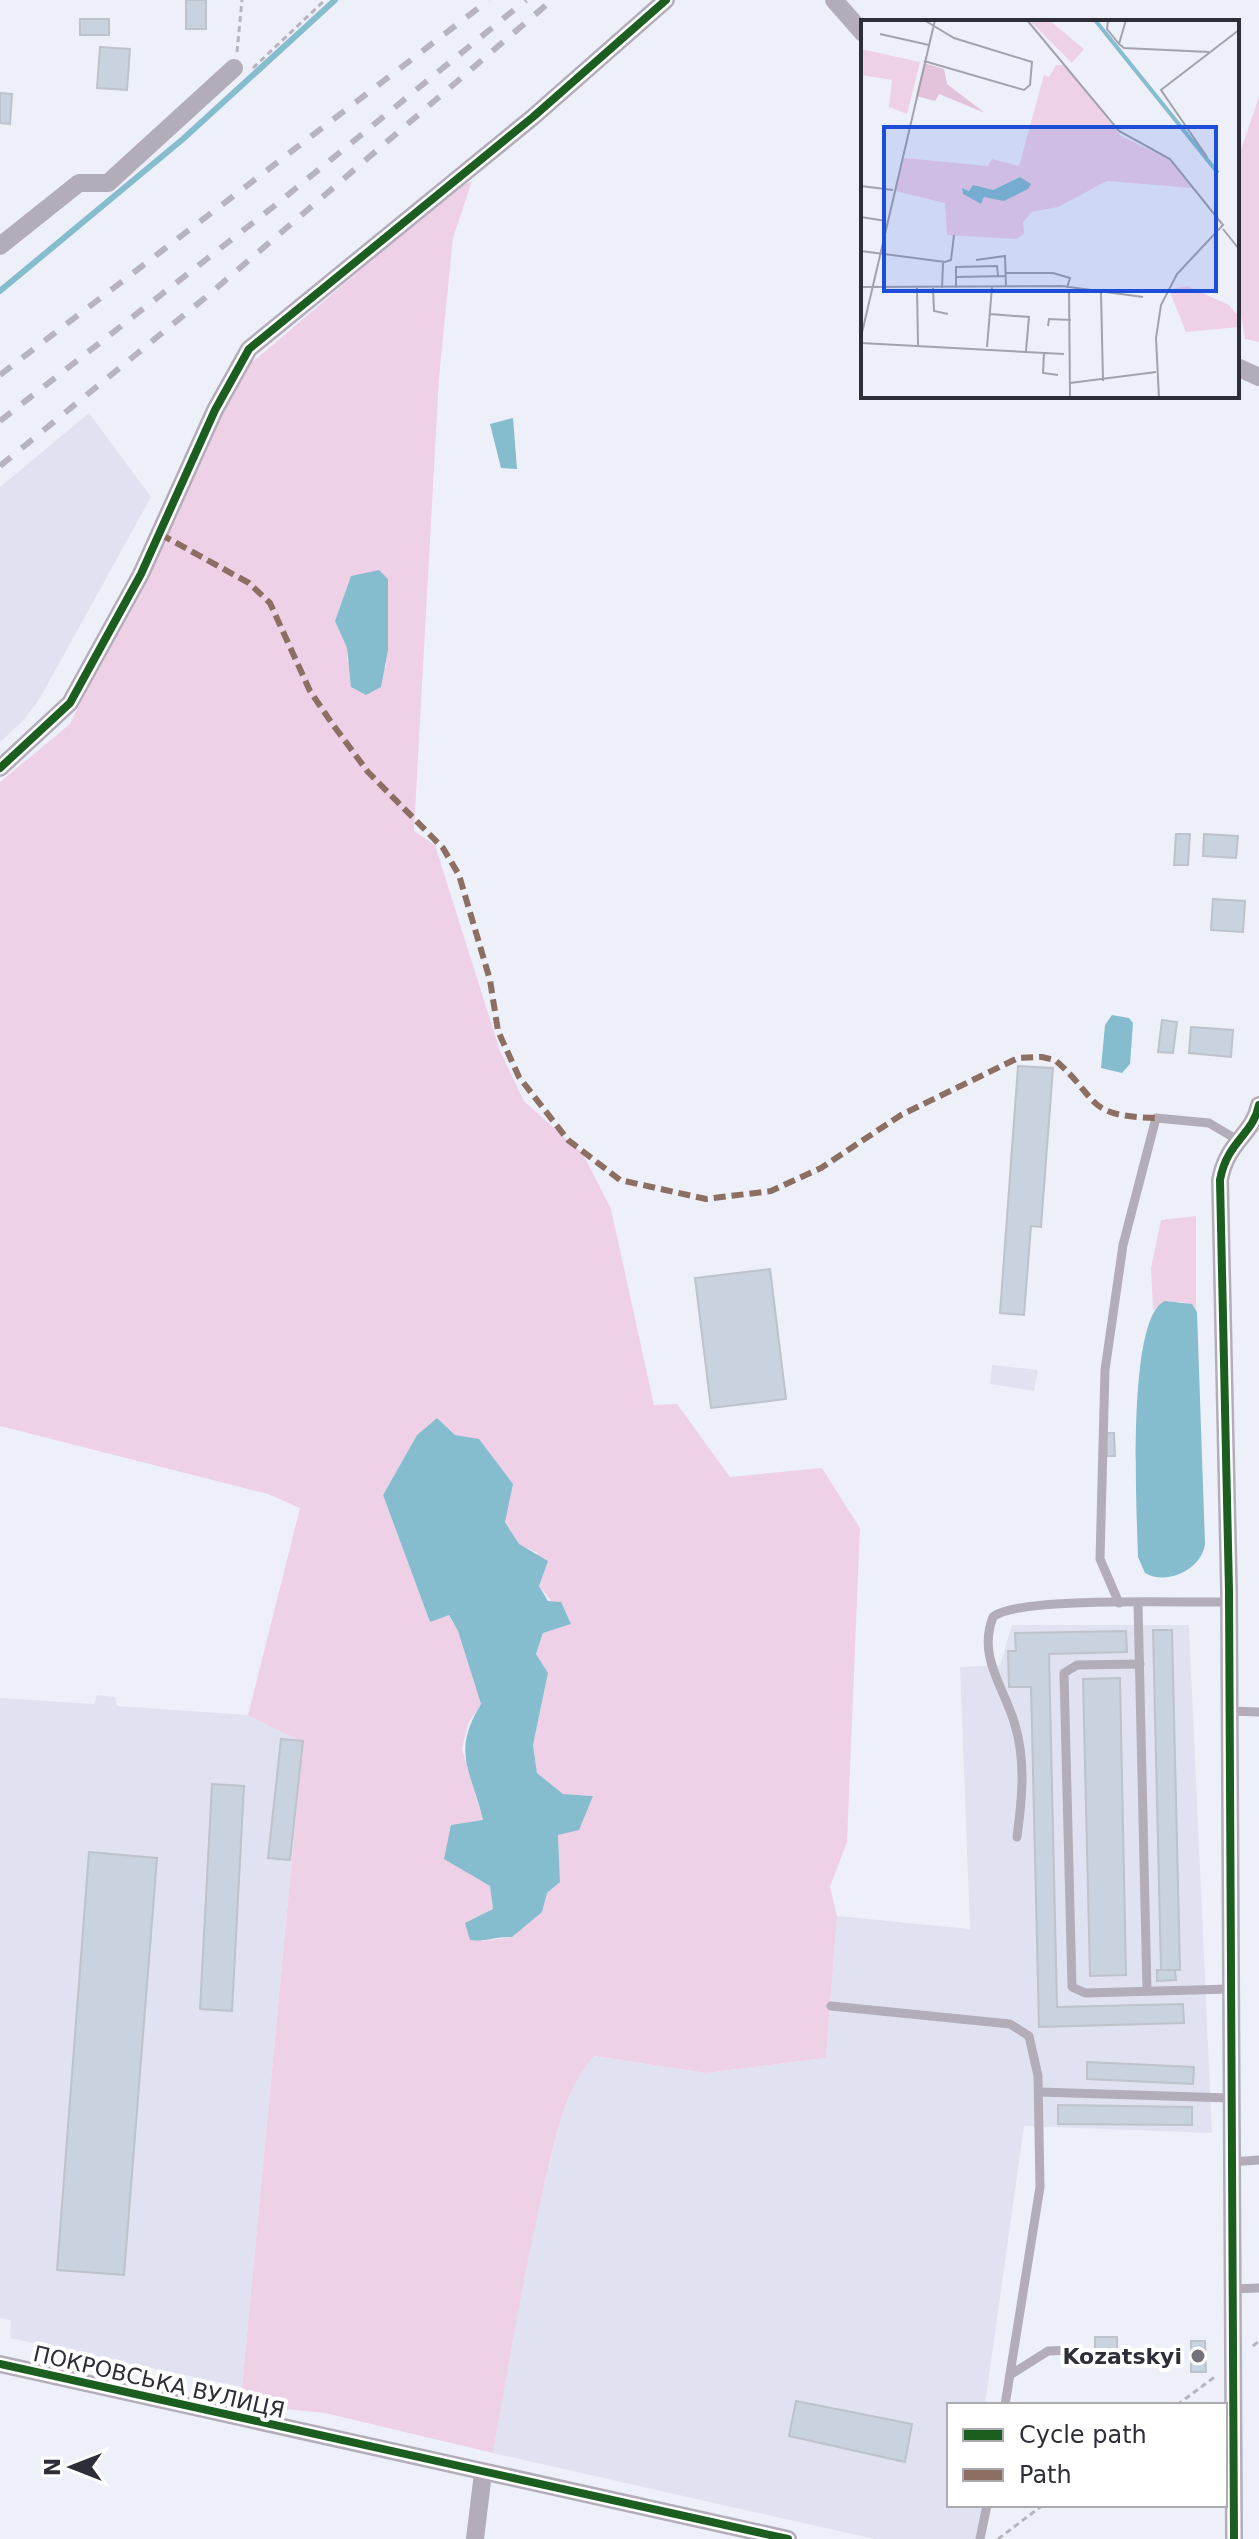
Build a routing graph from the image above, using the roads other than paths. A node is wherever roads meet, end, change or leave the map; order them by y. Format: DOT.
graph roads {
  1 [pos="666,0"];
  2 [pos="834,0"];
  3 [pos="861,31"];
  4 [pos="234,68"];
  5 [pos="0,246"];
  6 [pos="1239,368"];
  7 [pos="1259,377"];
  8 [pos="0,768"];
  9 [pos="1259,1105"];
  10 [pos="1248,1130"];
  11 [pos="1229,1602"];
  12 [pos="1119,1603"];
  13 [pos="1138,1603"];
  14 [pos="1140,1664"];
  15 [pos="1229,1711"];
  16 [pos="1259,1712"];
  17 [pos="1017,1837"];
  18 [pos="1230,1989"];
  19 [pos="1147,1991"];
  20 [pos="831,2006"];
  21 [pos="1039,2092"];
  22 [pos="1230,2098"];
  23 [pos="1259,2160"];
  24 [pos="1230,2162"];
  25 [pos="1259,2288"];
  26 [pos="1232,2289"];
  27 [pos="1076,2350"];
  28 [pos="0,2364"];
  29 [pos="1010,2375"];
  30 [pos="1005,2403"];
  31 [pos="483,2473"];
  32 [pos="987,2507"];
  33 [pos="718,2532"];
  34 [pos="475,2539"];
  35 [pos="788,2539"];
  36 [pos="980,2539"];
  37 [pos="1234,2539"];
  1 -- 8 [label="street"];
  2 -- 3 [label="street"];
  4 -- 5 [label="street"];
  6 -- 7 [label="street"];
  9 -- 10 [label="street"];
  10 -- 11 [label="street"];
  10 -- 12 [label="lane"];
  11 -- 13 [label="lane"];
  11 -- 15 [label="street"];
  12 -- 13 [label="lane"];
  12 -- 17 [label="lane"];
  13 -- 14 [label="lane"];
  14 -- 19 [label="lane"];
  14 -- 19 [label="lane"];
  15 -- 16 [label="lane"];
  15 -- 18 [label="street"];
  18 -- 19 [label="lane"];
  18 -- 22 [label="street"];
  20 -- 21 [label="lane"];
  21 -- 22 [label="lane"];
  21 -- 29 [label="lane"];
  22 -- 24 [label="street"];
  23 -- 24 [label="lane"];
  24 -- 26 [label="street"];
  25 -- 26 [label="lane"];
  26 -- 37 [label="street"];
  27 -- 29 [label="lane"];
  28 -- 31 [label="street, ПОКРОВСЬКА ВУЛИЦЯ"];
  29 -- 30 [label="lane"];
  31 -- 33 [label="street, ПОКРОВСЬКА ВУЛИЦЯ"];
  31 -- 34 [label="street"];
  32 -- 36 [label="lane"];
  33 -- 35 [label="street, ПОКРОВСЬКА ВУЛИЦЯ"];
}
